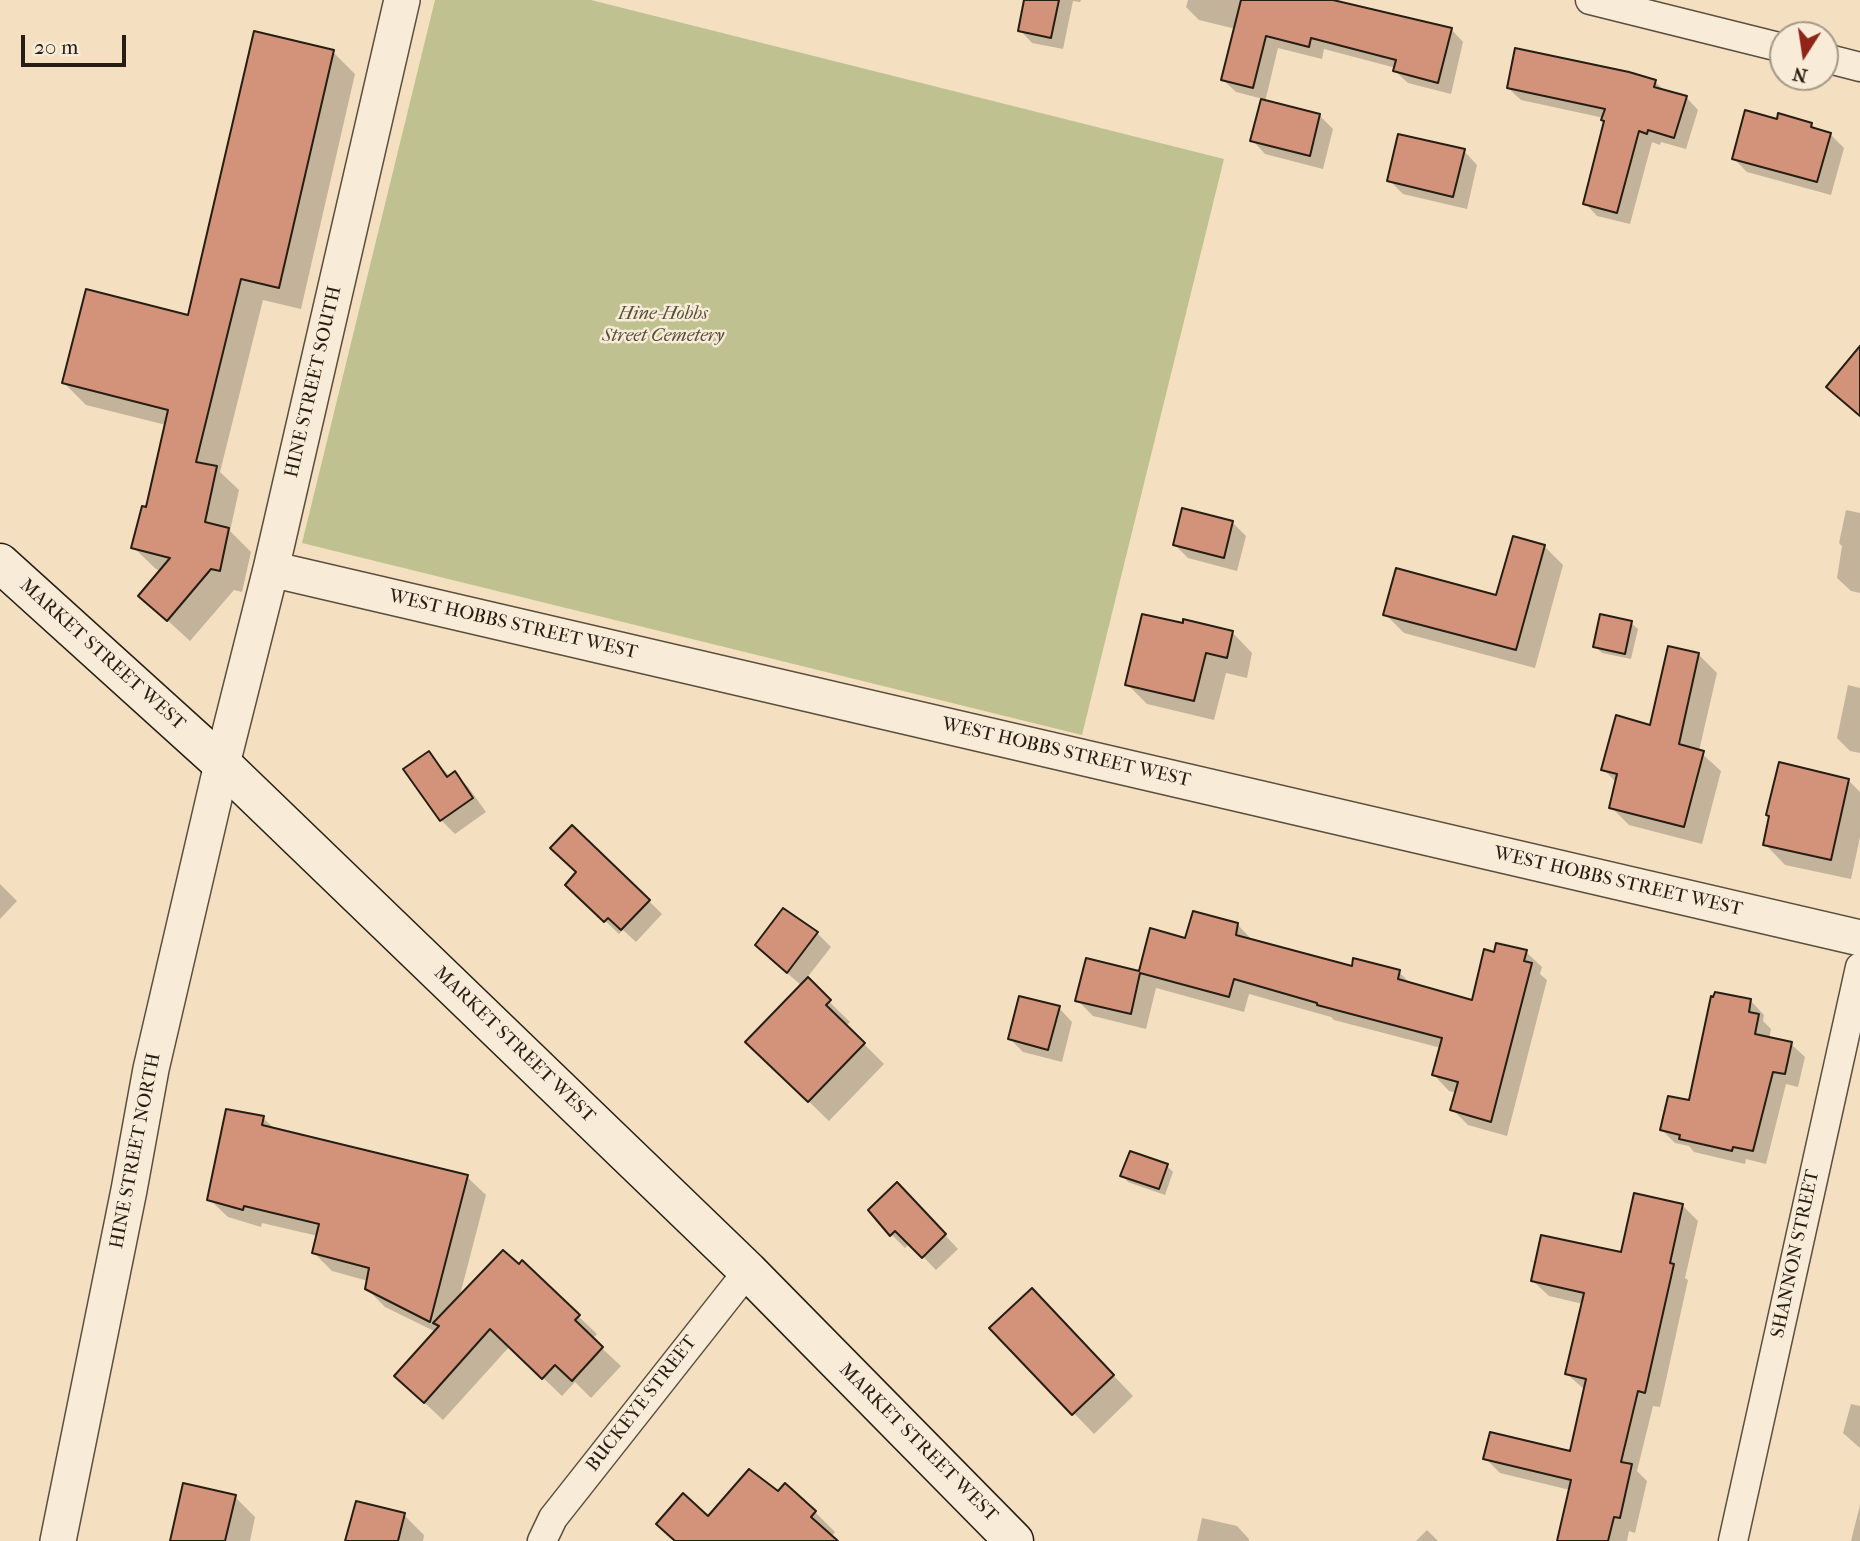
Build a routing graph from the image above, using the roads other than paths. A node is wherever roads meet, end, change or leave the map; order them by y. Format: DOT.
graph roads {
  1 [pos="402,0"];
  2 [pos="1590,0"];
  3 [pos="1769,45"];
  4 [pos="1839,62"];
  5 [pos="1860,67"];
  6 [pos="0,563"];
  7 [pos="271,569"];
  8 [pos="222,764"];
  9 [pos="1860,939"];
  10 [pos="1860,967"];
  11 [pos="748,1270"];
  12 [pos="58,1541"];
  13 [pos="542,1541"];
  14 [pos="1014,1541"];
  15 [pos="1733,1541"];
  1 -- 7 [label="street, HINE STREET SOUTH"];
  2 -- 3 [label="street"];
  4 -- 5 [label="street"];
  6 -- 8 [label="main road, MARKET STREET WEST"];
  7 -- 8 [label="street, HINE STREET SOUTH"];
  7 -- 9 [label="street, WEST HOBBS STREET WEST"];
  8 -- 11 [label="main road, MARKET STREET WEST"];
  8 -- 12 [label="street, HINE STREET NORTH"];
  10 -- 15 [label="street, SHANNON STREET"];
  11 -- 13 [label="street, BUCKEYE STREET"];
  11 -- 14 [label="main road, MARKET STREET WEST"];
}
